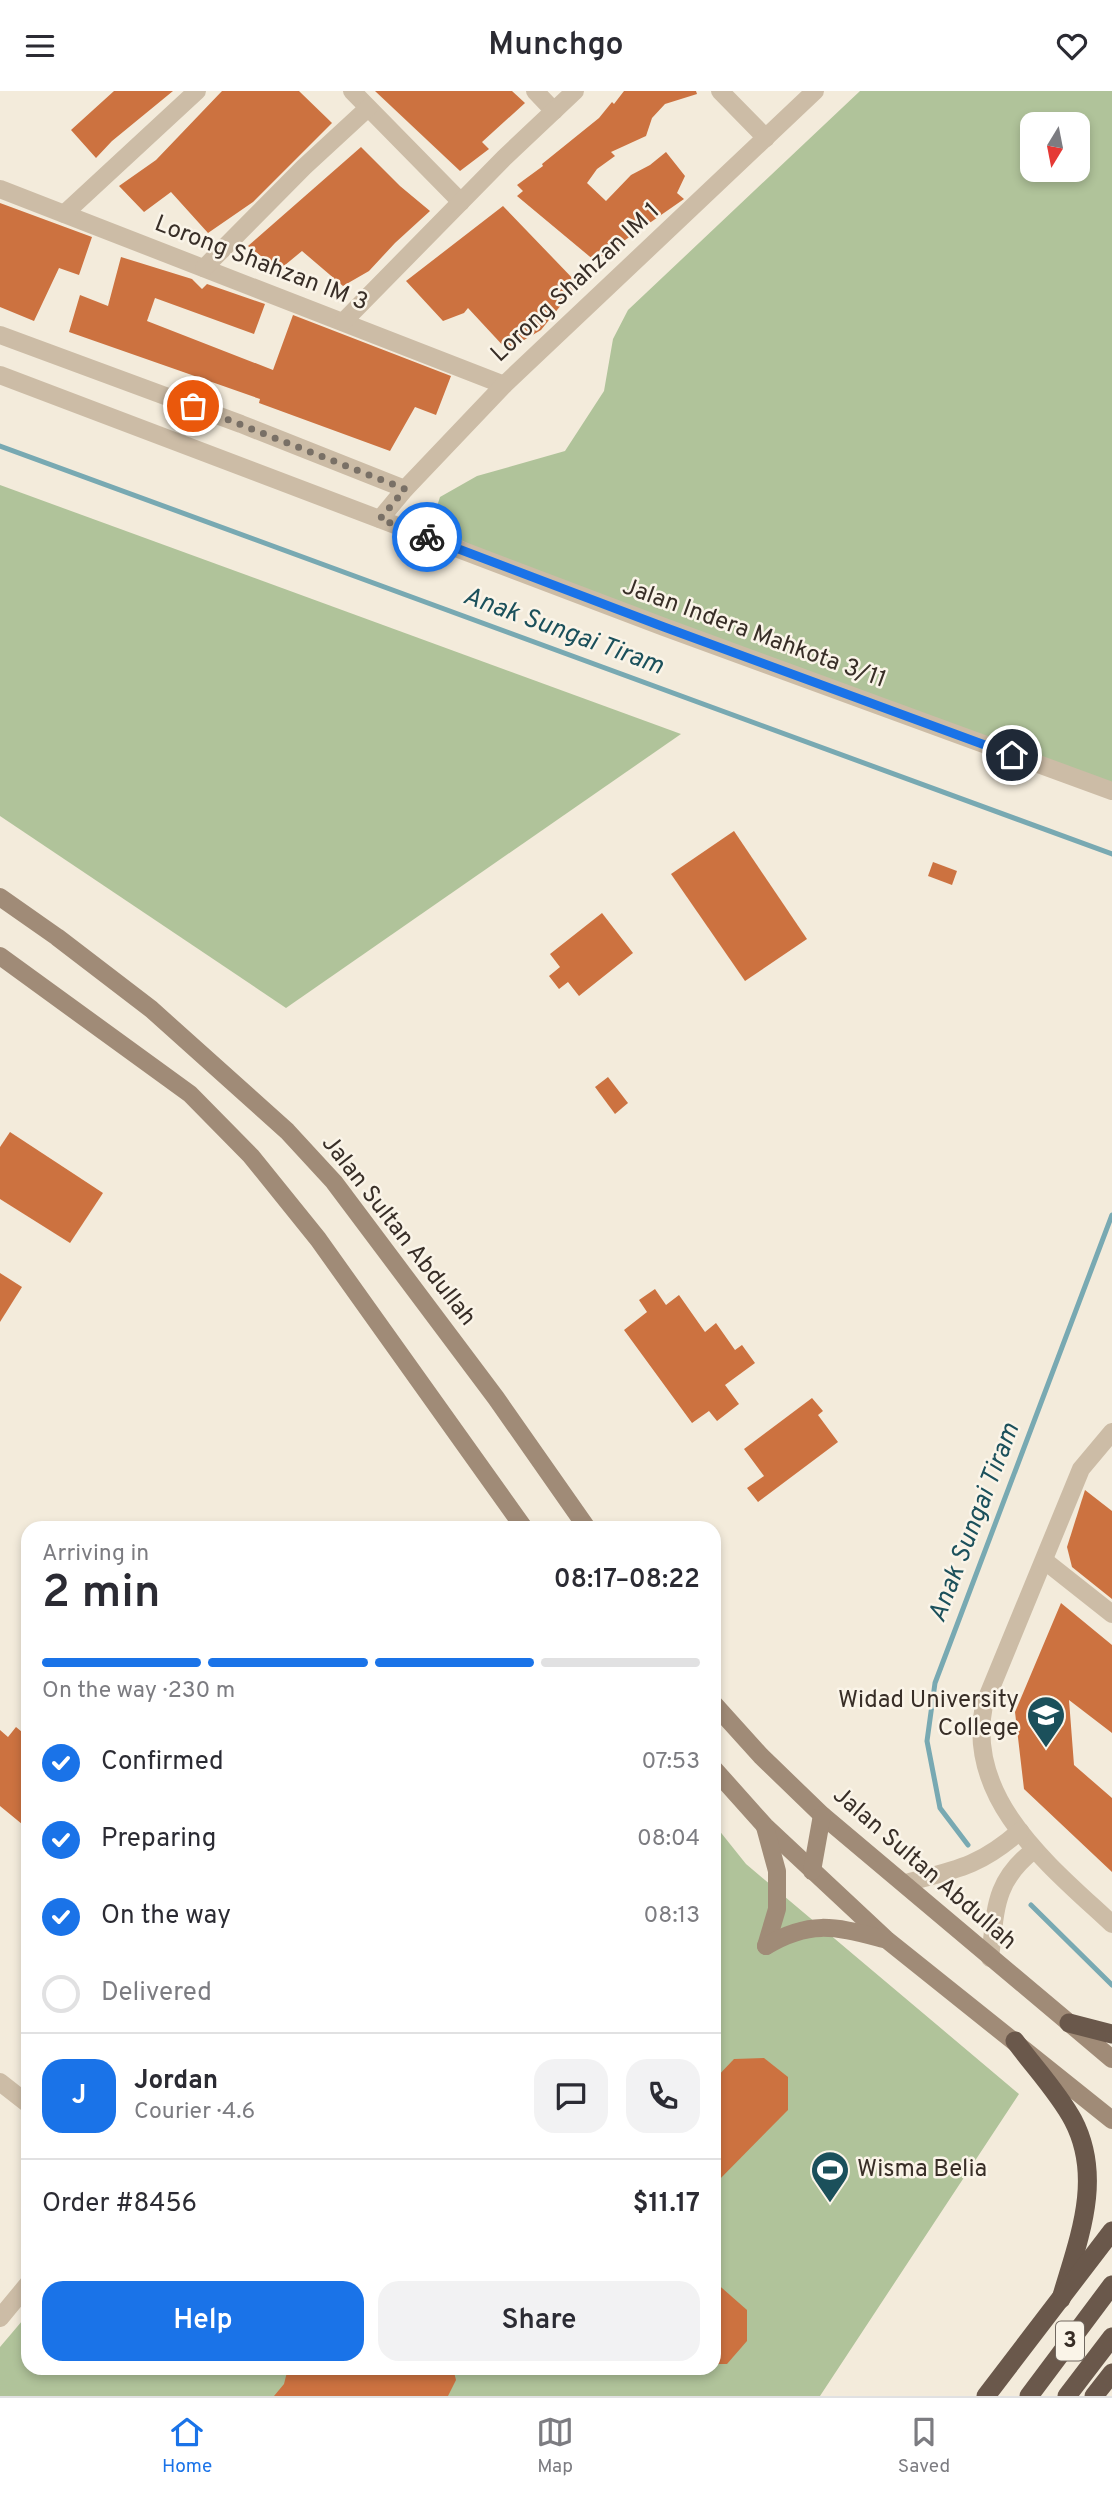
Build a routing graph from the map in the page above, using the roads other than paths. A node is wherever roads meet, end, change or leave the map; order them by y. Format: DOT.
graph roads {
  1 [pos="197,91"];
  2 [pos="352,91"];
  3 [pos="535,91"];
  4 [pos="575,91"];
  5 [pos="720,91"];
  6 [pos="815,91"];
  7 [pos="368,107"];
  8 [pos="554,111"];
  9 [pos="766,138"];
  10 [pos="0,189"];
  11 [pos="461,202"];
  12 [pos="64,214"];
  13 [pos="204,268"];
  14 [pos="344,323"];
  15 [pos="0,335"];
  16 [pos="0,375"];
  17 [pos="504,385"];
  18 [pos="405,489"];
  19 [pos="380,519"];
  20 [pos="1112,791"];
  21 [pos="0,897"];
  22 [pos="0,956"];
  23 [pos="1112,1432"];
  24 [pos="519,1521"];
  25 [pos="582,1521"];
  26 [pos="1045,1561"];
  27 [pos="1112,1614"];
  28 [pos="721,1712"];
  29 [pos="721,1777"];
  30 [pos="822,1815"];
  31 [pos="765,1826"];
  32 [pos="1020,1831"];
  33 [pos="1034,1850"];
  34 [pos="812,1871"];
  35 [pos="905,1883"];
  36 [pos="1112,1924"];
  37 [pos="887,1940"];
  38 [pos="990,1958"];
  39 [pos="1069,2024"];
  40 [pos="1112,2034"];
  41 [pos="1015,2041"];
  42 [pos="1112,2059"];
  43 [pos="0,2082"];
  44 [pos="21,2098"];
  45 [pos="1112,2120"];
  46 [pos="1112,2231"];
  47 [pos="1112,2285"];
  48 [pos="21,2292"];
  49 [pos="1061,2299"];
  50 [pos="0,2318"];
  51 [pos="1112,2337"];
  52 [pos="1111,2375"];
  53 [pos="986,2396"];
  54 [pos="1029,2396"];
  55 [pos="1067,2396"];
  56 [pos="1094,2396"];
  1 -- 12 [label="street"];
  2 -- 7 [label="street"];
  3 -- 8 [label="street"];
  4 -- 8 [label="street"];
  5 -- 9 [label="street"];
  6 -- 9 [label="street, Lorong Shahzan IM 1"];
  7 -- 11 [label="street"];
  7 -- 13 [label="street"];
  8 -- 11 [label="street"];
  9 -- 17 [label="street, Lorong Shahzan IM 1"];
  10 -- 12 [label="street, Lorong Shahzan IM 3"];
  11 -- 14 [label="street"];
  12 -- 13 [label="street, Lorong Shahzan IM 3"];
  13 -- 14 [label="street, Lorong Shahzan IM 3"];
  14 -- 17 [label="street, Lorong Shahzan IM 3"];
  15 -- 18 [label="street"];
  16 -- 19 [label="street, Jalan Indera Mahkota 3/11"];
  17 -- 18 [label="street, Lorong Shahzan IM 1"];
  18 -- 19 [label="street, Lorong Shahzan IM 1"];
  19 -- 20 [label="street, Jalan Indera Mahkota 3/11"];
  21 -- 25 [label="main road, Jalan Sultan Abdullah"];
  22 -- 24 [label="main road"];
  23 -- 26 [label="street"];
  26 -- 27 [label="street"];
  26 -- 32 [label="street"];
  28 -- 30 [label="main road, Jalan Sultan Abdullah"];
  29 -- 31 [label="main road"];
  30 -- 34 [label="main road"];
  30 -- 35 [label="main road, Jalan Sultan Abdullah"];
  31 -- 34 [label="main road"];
  31 -- 37 [label="main road"];
  32 -- 33 [label="street"];
  32 -- 35 [label="street"];
  33 -- 36 [label="street"];
  33 -- 38 [label="street"];
  34 -- 37 [label="main road"];
  35 -- 38 [label="main road, Jalan Sultan Abdullah"];
  37 -- 41 [label="main road"];
  38 -- 39 [label="main road, Jalan Sultan Abdullah"];
  39 -- 40 [label="highway"];
  39 -- 42 [label="main road, Jalan Sultan Abdullah"];
  41 -- 45 [label="main road"];
  41 -- 49 [label="highway"];
  43 -- 44 [label="street"];
  46 -- 49 [label="highway"];
  47 -- 54 [label="highway, 3"];
  48 -- 50 [label="street"];
  49 -- 53 [label="highway"];
  51 -- 55 [label="highway, 3"];
  52 -- 56 [label="highway"];
}
